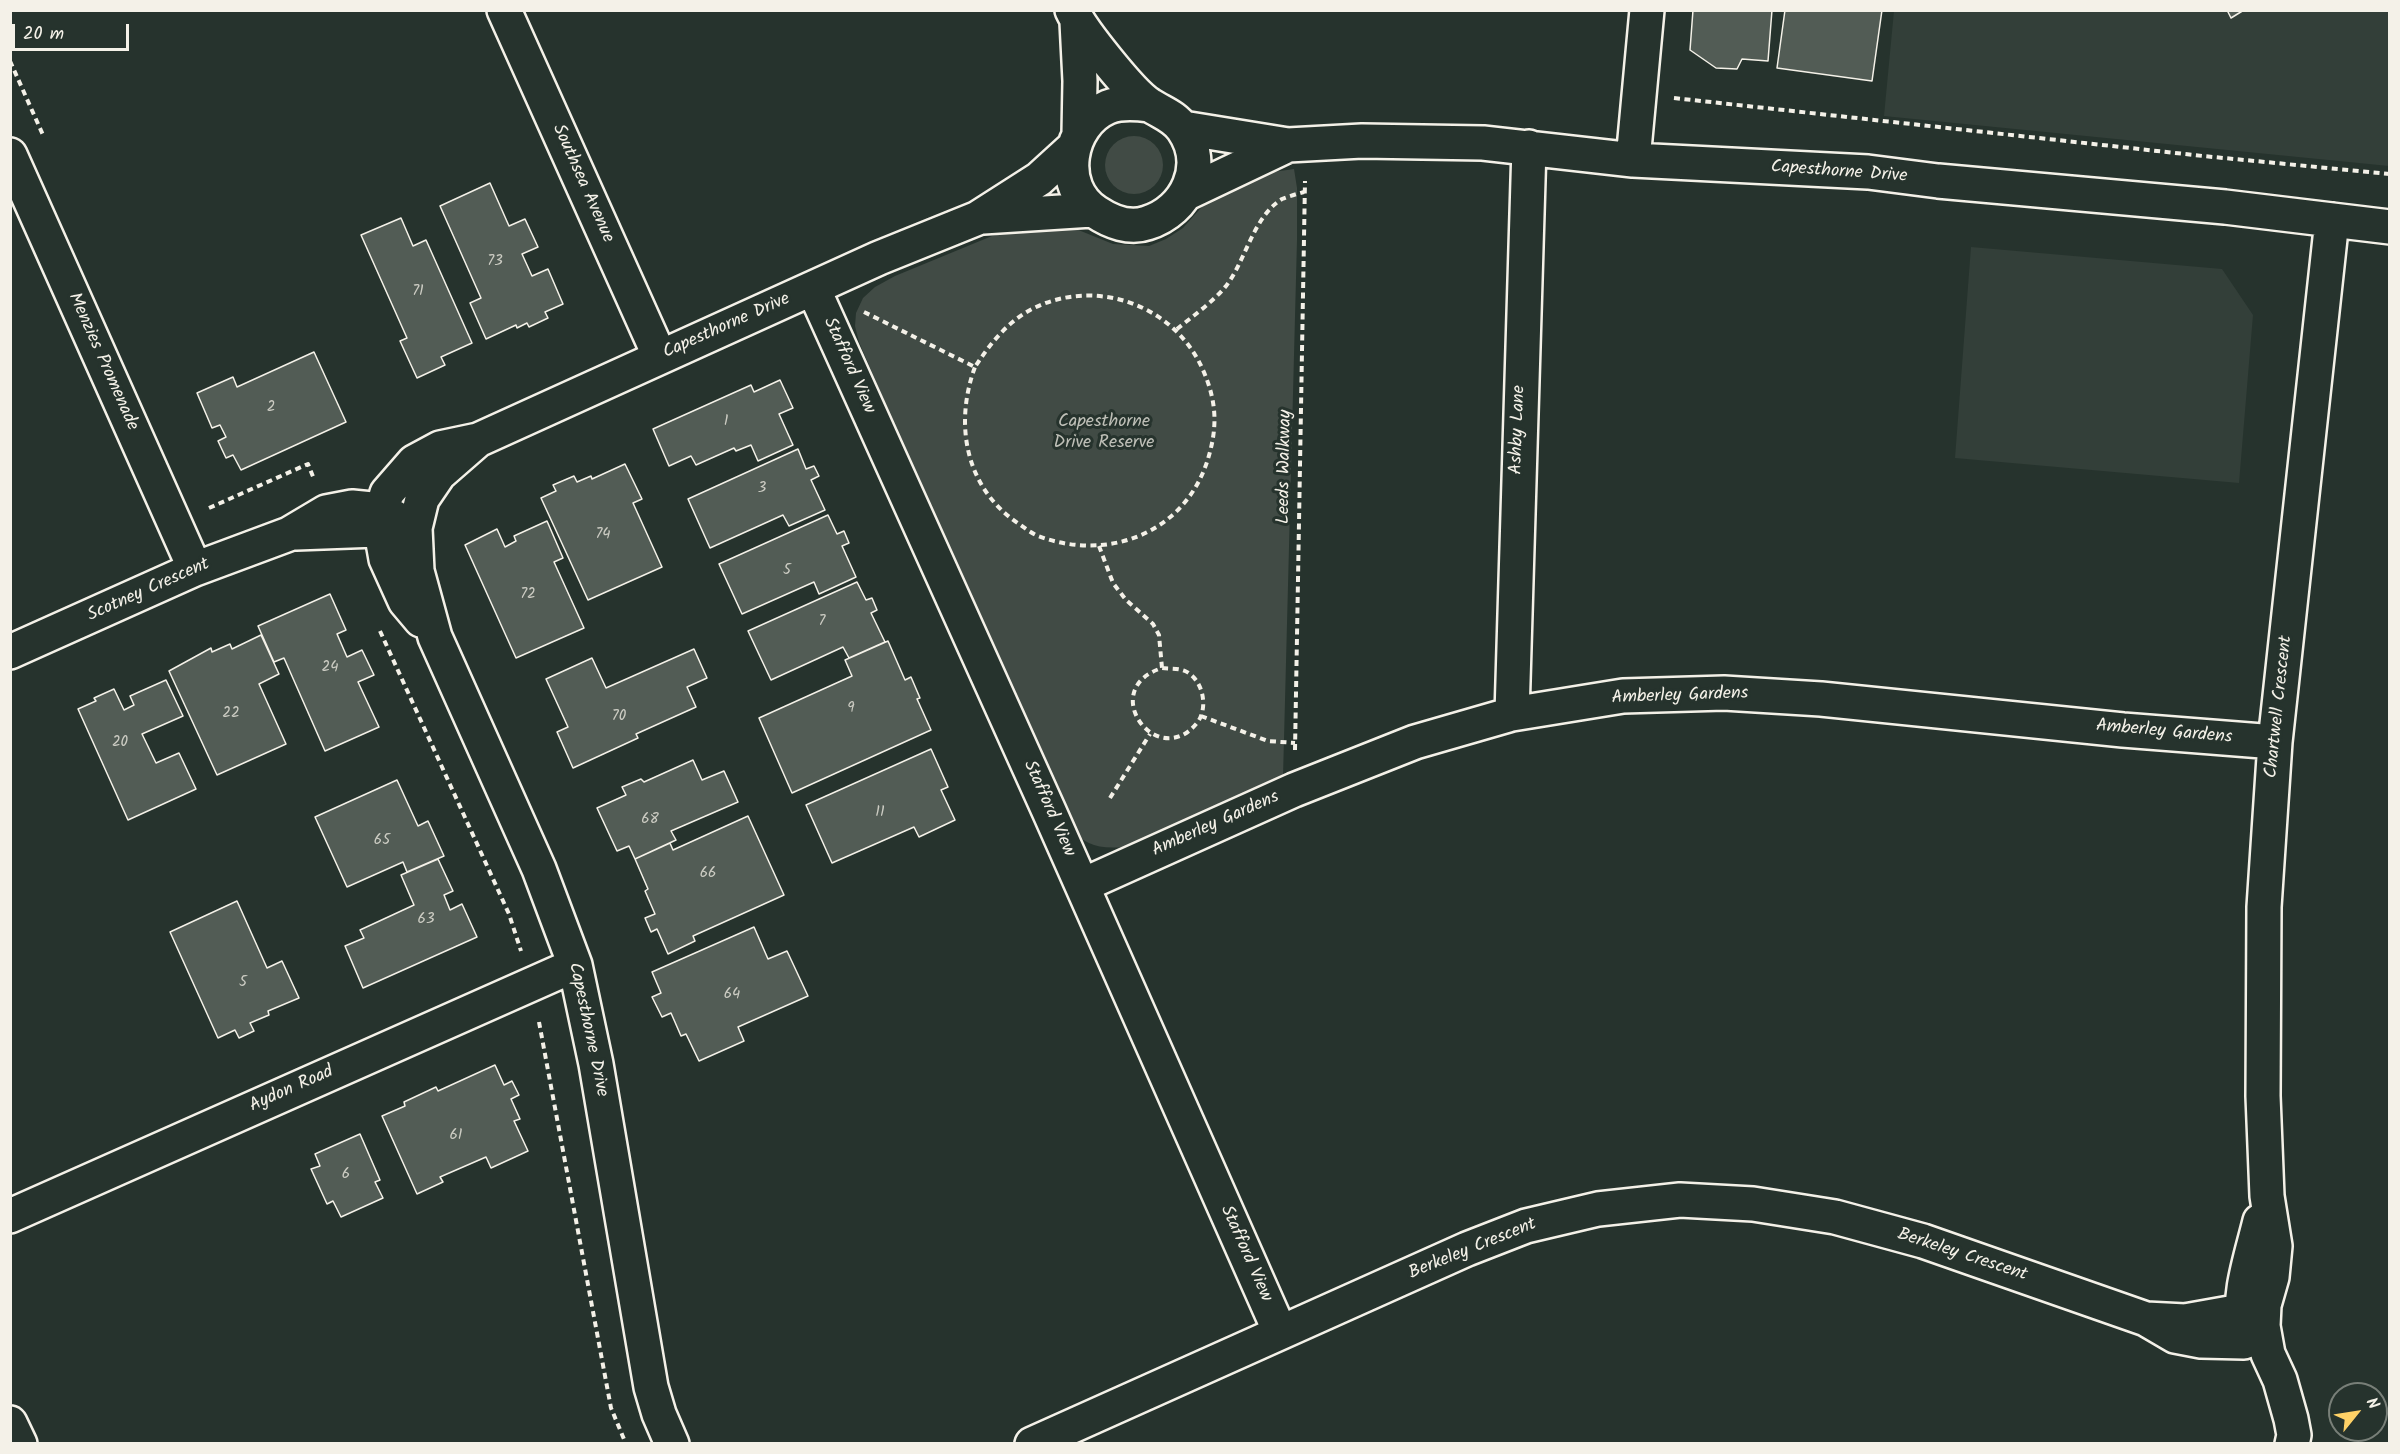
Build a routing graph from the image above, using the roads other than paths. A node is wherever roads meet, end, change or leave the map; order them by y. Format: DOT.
graph roads {
  1 [pos="504,10"];
  2 [pos="1647,10"];
  3 [pos="1075,16"];
  4 [pos="1149,105"];
  5 [pos="1183,128"];
  6 [pos="1076,141"];
  7 [pos="1297,144"];
  8 [pos="1529,147"];
  9 [pos="10,155"];
  10 [pos="1633,160"];
  11 [pos="1187,193"];
  12 [pos="1092,210"];
  13 [pos="978,218"];
  14 [pos="2332,220"];
  15 [pos="2390,227"];
  16 [pos="813,288"];
  17 [pos="660,357"];
  18 [pos="478,440"];
  19 [pos="381,521"];
  20 [pos="415,528"];
  21 [pos="289,534"];
  22 [pos="195,569"];
  23 [pos="435,637"];
  24 [pos="10,652"];
  25 [pos="1512,714"];
  26 [pos="2275,742"];
  27 [pos="1083,885"];
  28 [pos="574,965"];
  29 [pos="10,1216"];
  30 [pos="2249,1326"];
  31 [pos="1280,1332"];
  32 [pos="10,1423"];
  33 [pos="20,1443"];
  34 [pos="672,1443"];
  35 [pos="1032,1443"];
  36 [pos="2282,1443"];
  37 [pos="2292,1443"];
  1 -- 17 [label="street, Southsea Avenue"];
  2 -- 10 [label="street"];
  3 -- 4 [label="street"];
  3 -- 6 [label="street"];
  4 -- 5 [label="street"];
  4 -- 6 [label="street"];
  5 -- 7 [label="street, Capesthorne Drive"];
  5 -- 11 [label="street"];
  6 -- 12 [label="street"];
  6 -- 13 [label="street, Capesthorne Drive"];
  7 -- 8 [label="street, Capesthorne Drive"];
  7 -- 11 [label="street, Capesthorne Drive"];
  8 -- 10 [label="street, Capesthorne Drive"];
  8 -- 25 [label="street, Ashby Lane"];
  9 -- 22 [label="street, Menzies Promenade"];
  10 -- 14 [label="street, Capesthorne Drive"];
  11 -- 12 [label="street"];
  12 -- 13 [label="street, Capesthorne Drive"];
  13 -- 16 [label="street, Capesthorne Drive"];
  14 -- 15 [label="street, Capesthorne Drive"];
  14 -- 26 [label="street, Chartwell Crescent"];
  16 -- 17 [label="street, Capesthorne Drive"];
  16 -- 27 [label="street, Stafford View"];
  17 -- 18 [label="street, Capesthorne Drive"];
  18 -- 19 [label="street, Capesthorne Drive"];
  18 -- 20 [label="street, Capesthorne Drive"];
  19 -- 20 [label="street, Scotney Crescent"];
  19 -- 21 [label="street, Scotney Crescent"];
  19 -- 21 [label="street, Scotney Crescent"];
  19 -- 23 [label="street, Capesthorne Drive"];
  20 -- 23 [label="street, Capesthorne Drive"];
  21 -- 22 [label="street, Scotney Crescent"];
  22 -- 24 [label="street, Scotney Crescent"];
  23 -- 28 [label="street, Capesthorne Drive"];
  25 -- 26 [label="street, Amberley Gardens"];
  25 -- 27 [label="street, Amberley Gardens"];
  26 -- 30 [label="street, Chartwell Crescent"];
  27 -- 31 [label="street, Stafford View"];
  28 -- 29 [label="street, Aydon Road"];
  28 -- 34 [label="street, Capesthorne Drive"];
  30 -- 31 [label="street, Berkeley Crescent"];
  30 -- 36 [label="street, Chartwell Crescent"];
  30 -- 37 [label="street, Chartwell Crescent"];
  31 -- 35 [label="street, Berkeley Crescent"];
  32 -- 33 [label="street"];
}
